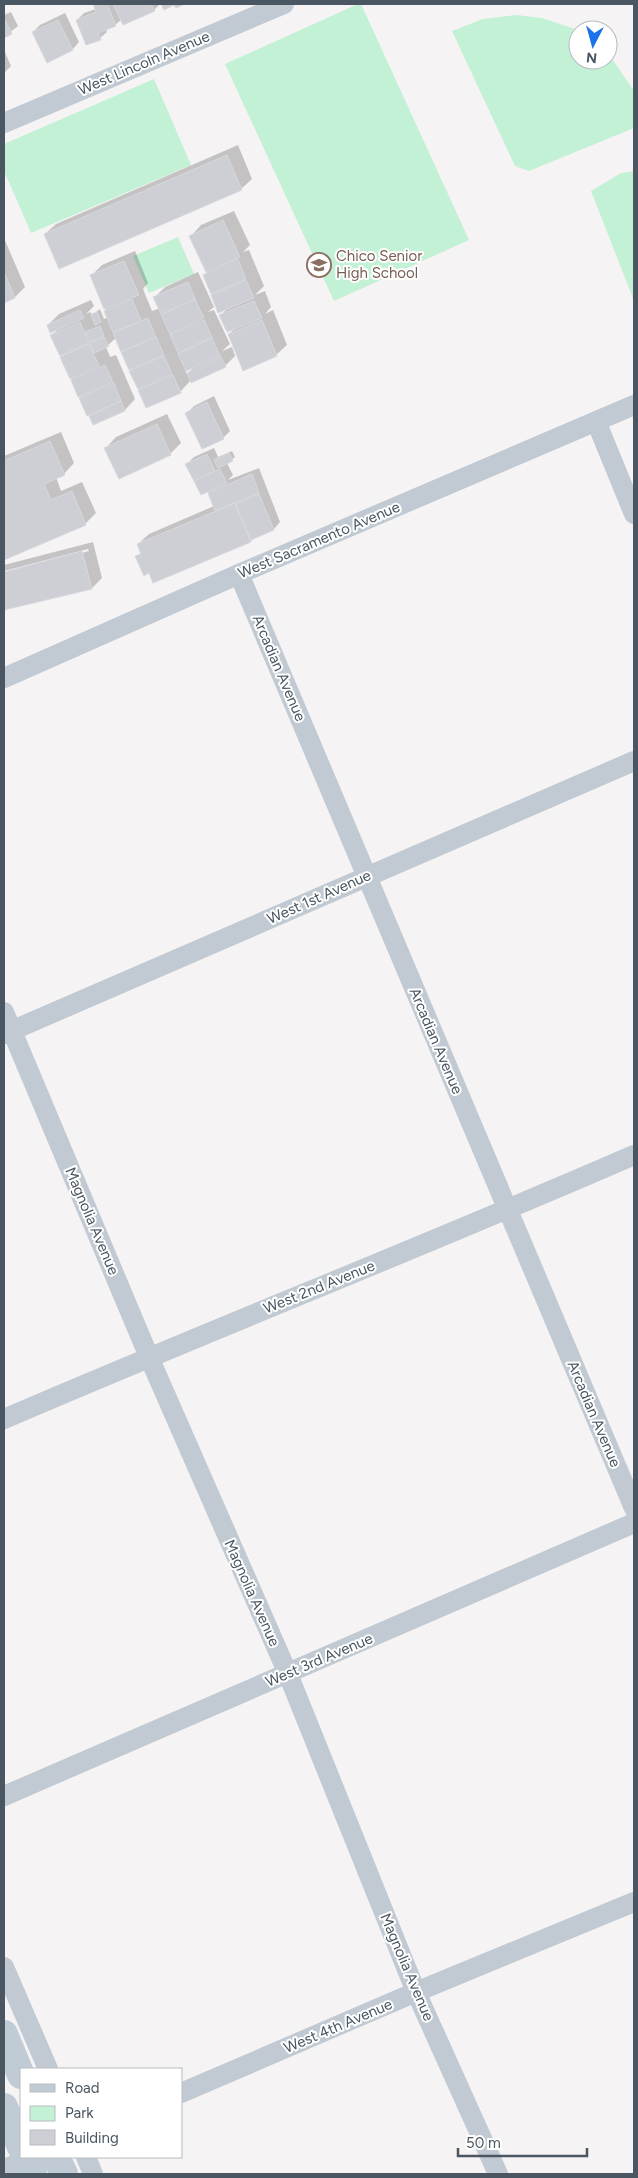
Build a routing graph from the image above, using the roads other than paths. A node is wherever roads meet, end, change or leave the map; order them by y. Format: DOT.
graph roads {
  1 [pos="284,4"];
  2 [pos="4,123"];
  3 [pos="634,405"];
  4 [pos="596,422"];
  5 [pos="634,514"];
  6 [pos="239,574"];
  7 [pos="4,678"];
  8 [pos="634,762"];
  9 [pos="366,877"];
  10 [pos="4,1012"];
  11 [pos="8,1033"];
  12 [pos="634,1155"];
  13 [pos="508,1210"];
  14 [pos="149,1357"];
  15 [pos="4,1419"];
  16 [pos="634,1508"];
  17 [pos="634,1523"];
  18 [pos="288,1674"];
  19 [pos="4,1796"];
  20 [pos="634,1902"];
  21 [pos="4,1967"];
  22 [pos="416,1992"];
  23 [pos="4,2034"];
  24 [pos="48,2068"];
  25 [pos="20,2073"];
  26 [pos="182,2093"];
  27 [pos="4,2106"];
  28 [pos="20,2149"];
  29 [pos="56,2158"];
  30 [pos="86,2158"];
  31 [pos="64,2174"];
  32 [pos="93,2174"];
  33 [pos="498,2174"];
  1 -- 2 [label="street, West Lincoln Avenue"];
  3 -- 4 [label="street, West Sacramento Avenue"];
  4 -- 5 [label="street"];
  4 -- 6 [label="street, West Sacramento Avenue"];
  6 -- 7 [label="street, West Sacramento Avenue"];
  6 -- 9 [label="street, Arcadian Avenue"];
  8 -- 9 [label="street, West 1st Avenue"];
  9 -- 11 [label="street, West 1st Avenue"];
  9 -- 13 [label="street, Arcadian Avenue"];
  10 -- 11 [label="street, Magnolia Avenue"];
  11 -- 14 [label="street, Magnolia Avenue"];
  12 -- 13 [label="street, West 2nd Avenue"];
  13 -- 14 [label="street, West 2nd Avenue"];
  13 -- 16 [label="street, Arcadian Avenue"];
  14 -- 15 [label="street, West 2nd Avenue"];
  14 -- 18 [label="street, Magnolia Avenue"];
  17 -- 18 [label="street, West 3rd Avenue"];
  18 -- 19 [label="street, West 3rd Avenue"];
  18 -- 22 [label="street, Magnolia Avenue"];
  20 -- 22 [label="street, West 4th Avenue"];
  21 -- 24 [label="street"];
  22 -- 26 [label="street, West 4th Avenue"];
  22 -- 33 [label="street, Magnolia Avenue"];
  23 -- 25 [label="main road"];
  27 -- 28 [label="main road"];
  29 -- 31 [label="main road"];
  30 -- 32 [label="street"];
}
